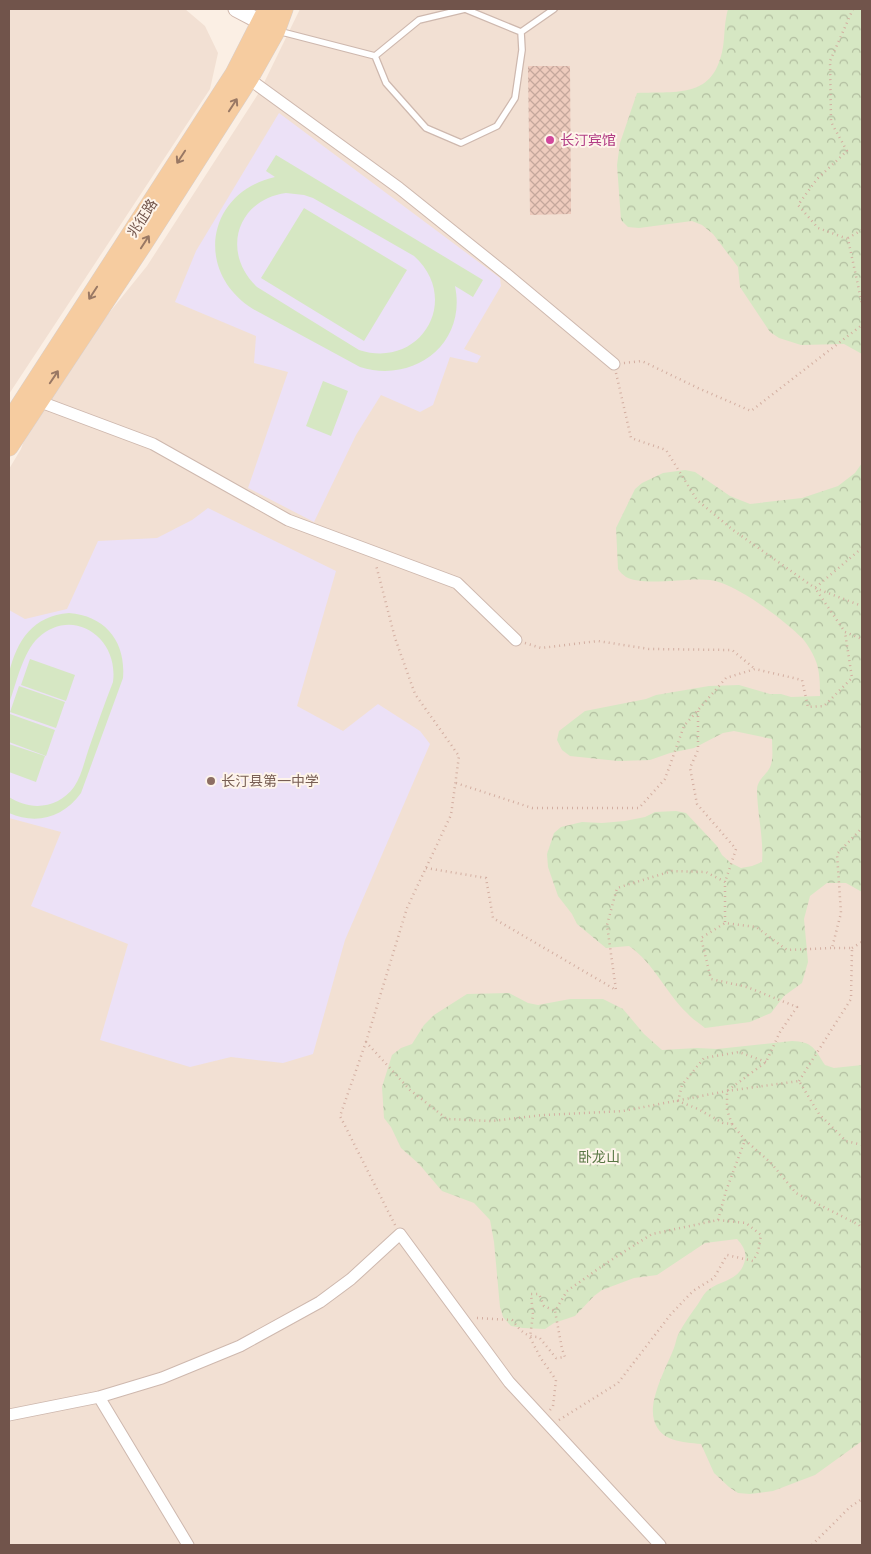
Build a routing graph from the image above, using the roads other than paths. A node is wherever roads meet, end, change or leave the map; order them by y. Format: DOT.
graph roads {
  1 [pos="236,9"];
  2 [pos="284,9"];
  3 [pos="465,9"];
  4 [pos="554,9"];
  5 [pos="268,21"];
  6 [pos="521,32"];
  7 [pos="375,56"];
  8 [pos="249,79"];
  9 [pos="614,364"];
  10 [pos="38,400"];
  11 [pos="9,422"];
  12 [pos="9,447"];
  13 [pos="516,640"];
  14 [pos="98,1397"];
  15 [pos="9,1415"];
  16 [pos="188,1545"];
  17 [pos="660,1545"];
  1 -- 5 [label="street"];
  2 -- 5 [label="main road"];
  3 -- 6 [label="lane"];
  3 -- 7 [label="lane"];
  4 -- 6 [label="lane"];
  5 -- 7 [label="lane"];
  5 -- 8 [label="main road"];
  5 -- 11 [label="main road, 兆征路, one-way"];
  6 -- 7 [label="lane"];
  8 -- 9 [label="street"];
  10 -- 8 [label="main road, one-way"];
  10 -- 12 [label="main road"];
  10 -- 13 [label="street"];
  14 -- 15 [label="street"];
  14 -- 16 [label="street"];
  14 -- 17 [label="street"];
}
